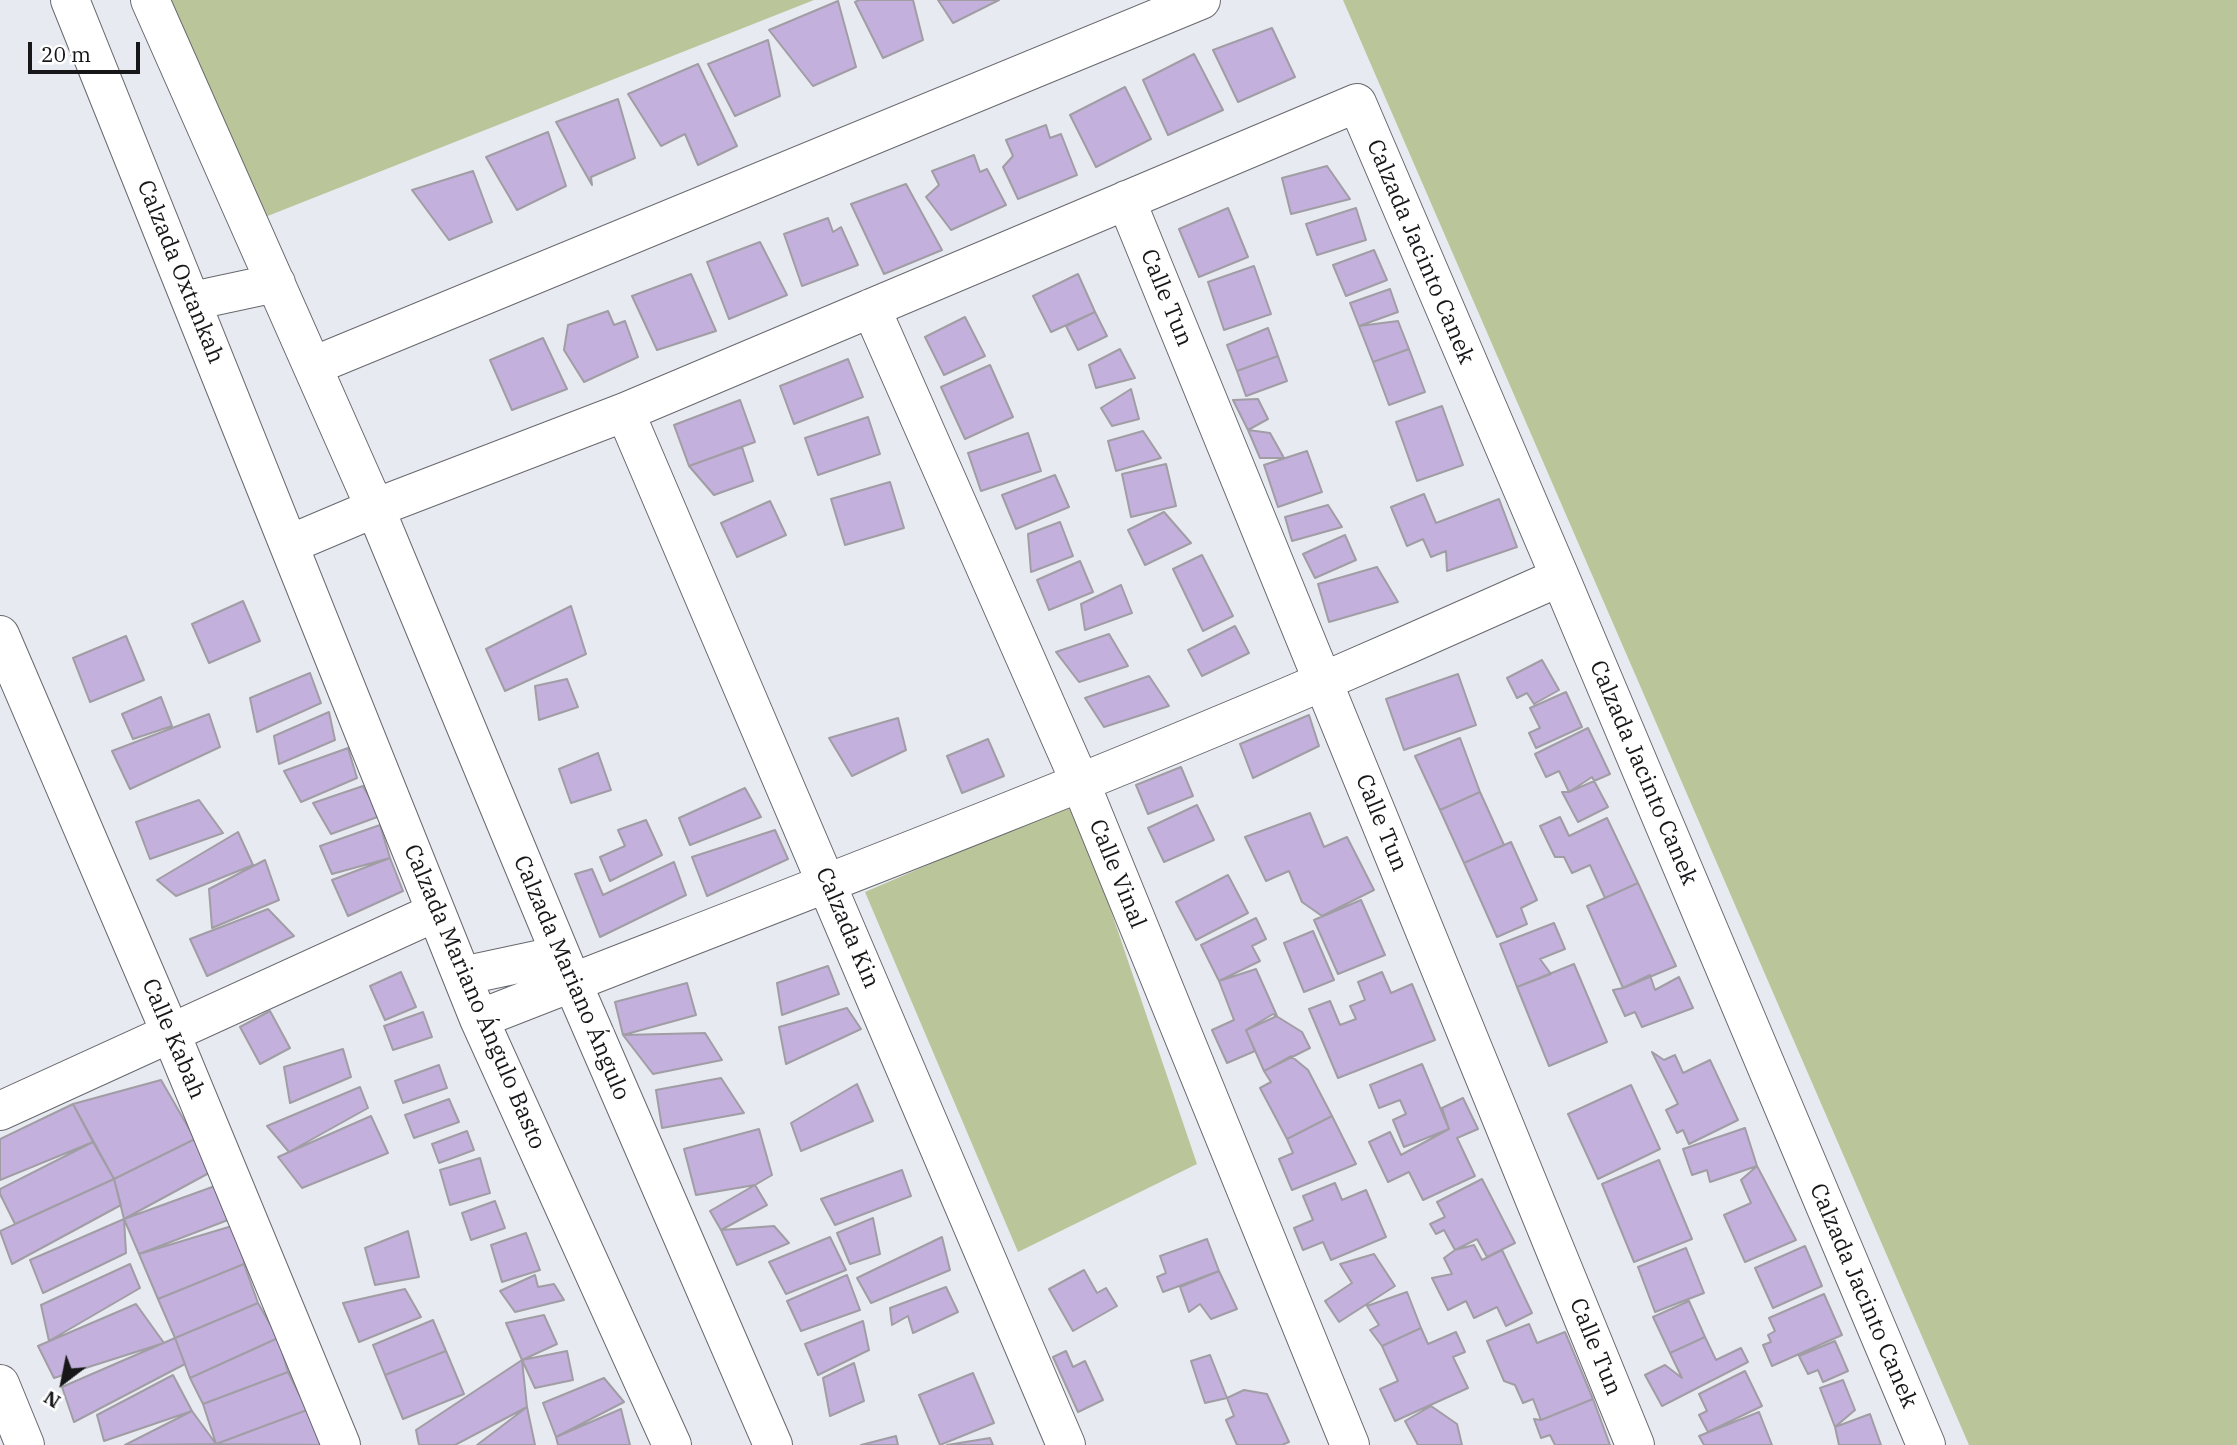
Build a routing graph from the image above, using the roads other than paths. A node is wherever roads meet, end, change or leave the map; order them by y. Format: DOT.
graph roads {
  1 [pos="70,0"];
  2 [pos="150,0"];
  3 [pos="1201,0"];
  4 [pos="1126,200"];
  5 [pos="276,283"];
  6 [pos="192,301"];
  7 [pos="871,308"];
  8 [pos="313,366"];
  9 [pos="625,412"];
  10 [pos="375,508"];
  11 [pos="290,544"];
  12 [pos="1560,577"];
  13 [pos="0,635"];
  14 [pos="1323,681"];
  15 [pos="1080,782"];
  16 [pos="828,884"];
  17 [pos="436,912"];
  18 [pos="566,969"];
  19 [pos="462,976"];
  20 [pos="479,1018"];
  21 [pos="171,1034"];
  22 [pos="0,1111"];
  23 [pos="0,1384"];
  24 [pos="25,1445"];
  25 [pos="341,1445"];
  26 [pos="672,1445"];
  27 [pos="773,1445"];
  28 [pos="1066,1445"];
  29 [pos="1350,1445"];
  30 [pos="1635,1445"];
  31 [pos="1926,1445"];
  1 -- 6 [label="street, Calzada Oxtankah"];
  2 -- 5 [label="street"];
  3 -- 8 [label="street"];
  4 -- 7 [label="street"];
  4 -- 12 [label="street, Calzada Jacinto Canek"];
  4 -- 14 [label="street, Calle Tun"];
  5 -- 6 [label="street"];
  5 -- 8 [label="street"];
  6 -- 11 [label="street, Calzada Oxtankah"];
  7 -- 9 [label="street"];
  7 -- 15 [label="street, Calle Vinal"];
  8 -- 10 [label="street"];
  9 -- 10 [label="street"];
  9 -- 16 [label="street, Calzada Kin"];
  10 -- 11 [label="street"];
  10 -- 18 [label="street, Calzada Mariano Ángulo"];
  11 -- 17 [label="street, Calzada Mariano Ángulo Basto"];
  12 -- 14 [label="street"];
  12 -- 31 [label="street, Calzada Jacinto Canek"];
  13 -- 21 [label="street, Calle Kabah"];
  14 -- 15 [label="street"];
  14 -- 30 [label="street, Calle Tun"];
  15 -- 16 [label="street"];
  15 -- 29 [label="street, Calle Vinal"];
  16 -- 18 [label="street"];
  16 -- 28 [label="street, Calzada Kin"];
  17 -- 19 [label="street, Calzada Mariano Ángulo Basto"];
  17 -- 21 [label="street"];
  18 -- 19 [label="street"];
  18 -- 20 [label="street"];
  18 -- 27 [label="street, Calzada Mariano Ángulo"];
  19 -- 20 [label="street, Calzada Mariano Ángulo Basto"];
  20 -- 26 [label="street, Calzada Mariano Ángulo Basto"];
  21 -- 22 [label="street"];
  21 -- 25 [label="street, Calle Kabah"];
  23 -- 24 [label="street"];
}
